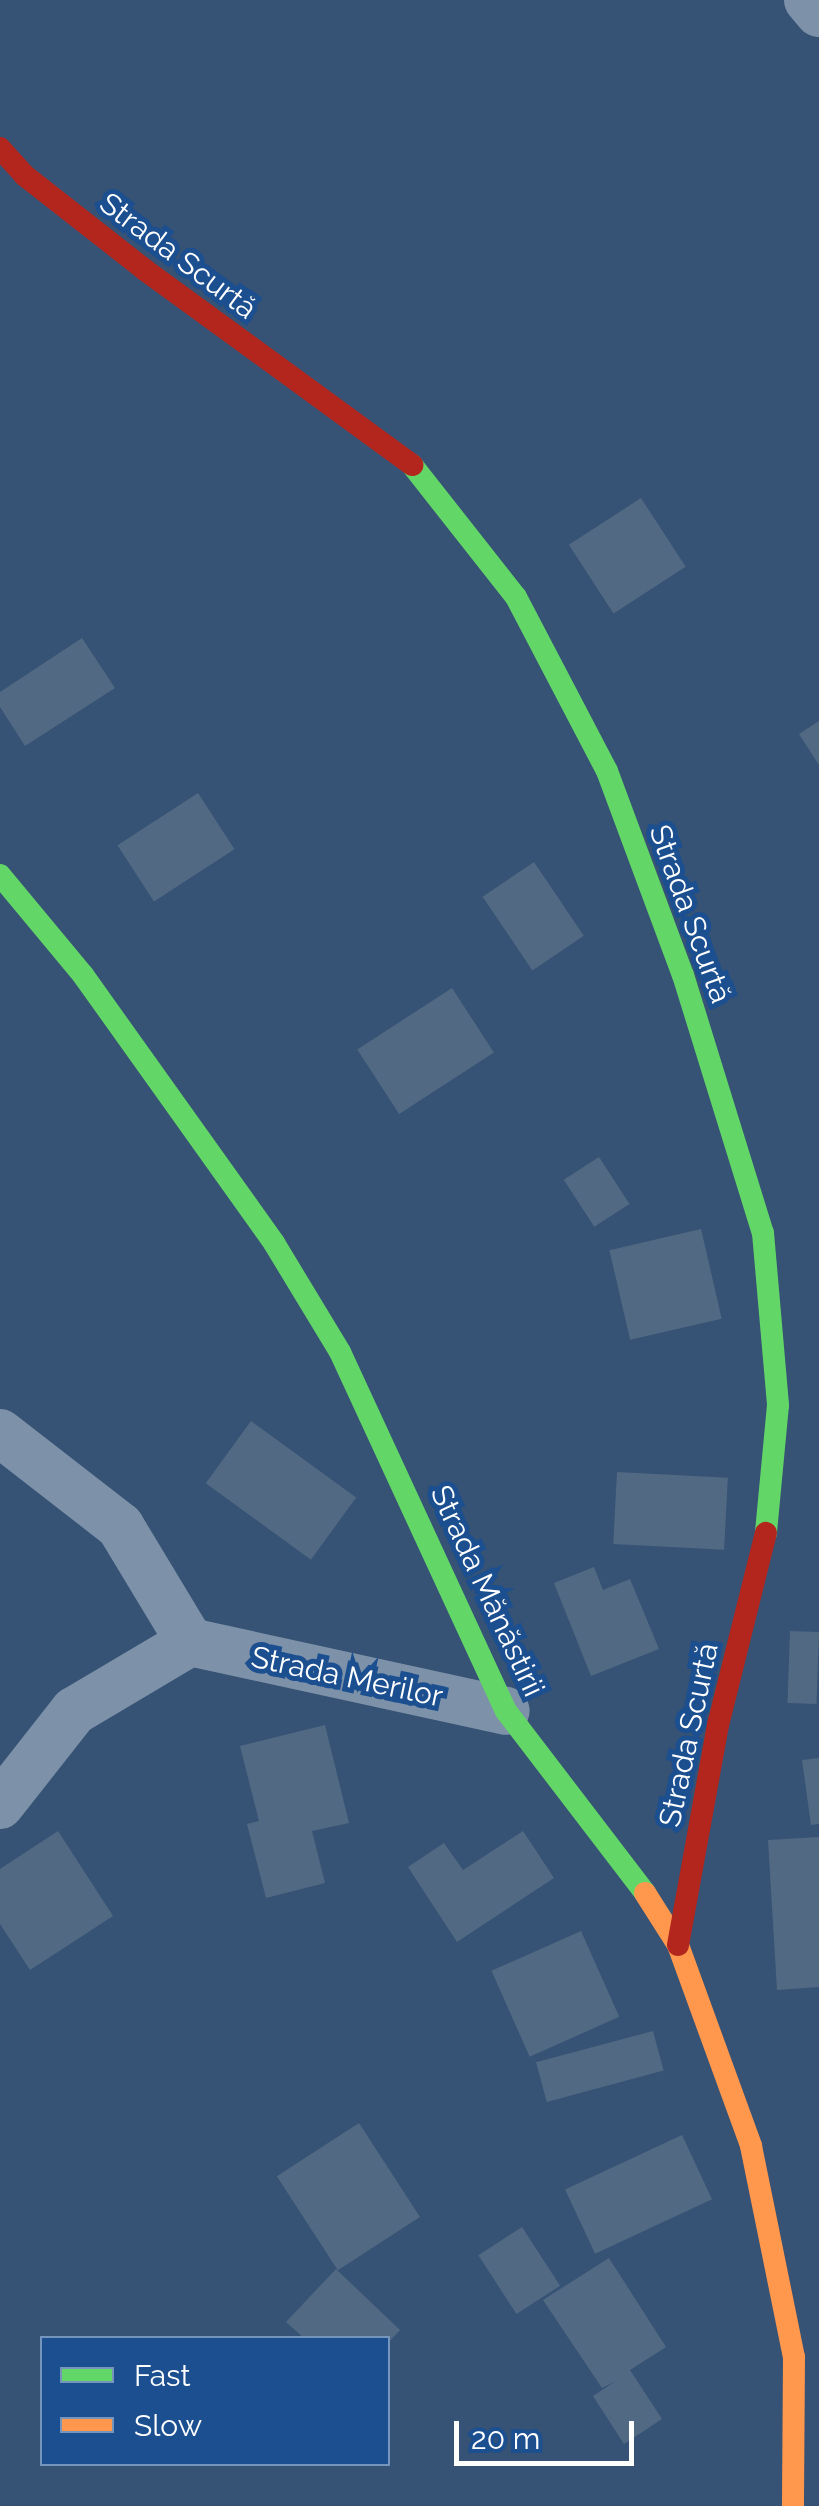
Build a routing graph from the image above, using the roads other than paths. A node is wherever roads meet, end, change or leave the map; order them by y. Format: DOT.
graph roads {
  1 [pos="808,0"];
  2 [pos="819,13"];
  3 [pos="0,148"];
  4 [pos="0,875"];
  5 [pos="0,1433"];
  6 [pos="190,1642"];
  7 [pos="506,1711"];
  8 [pos="0,1805"];
  9 [pos="678,1945"];
  10 [pos="793,2506"];
  1 -- 2 [label="street"];
  3 -- 9 [label="street, Strada Scurtă"];
  4 -- 7 [label="street, Strada Mănăstirii"];
  5 -- 6 [label="street"];
  6 -- 7 [label="street, Strada Merilor"];
  6 -- 8 [label="street"];
  7 -- 9 [label="street, Strada Mănăstirii"];
  9 -- 10 [label="street, Strada Mănăstirii"];
}
